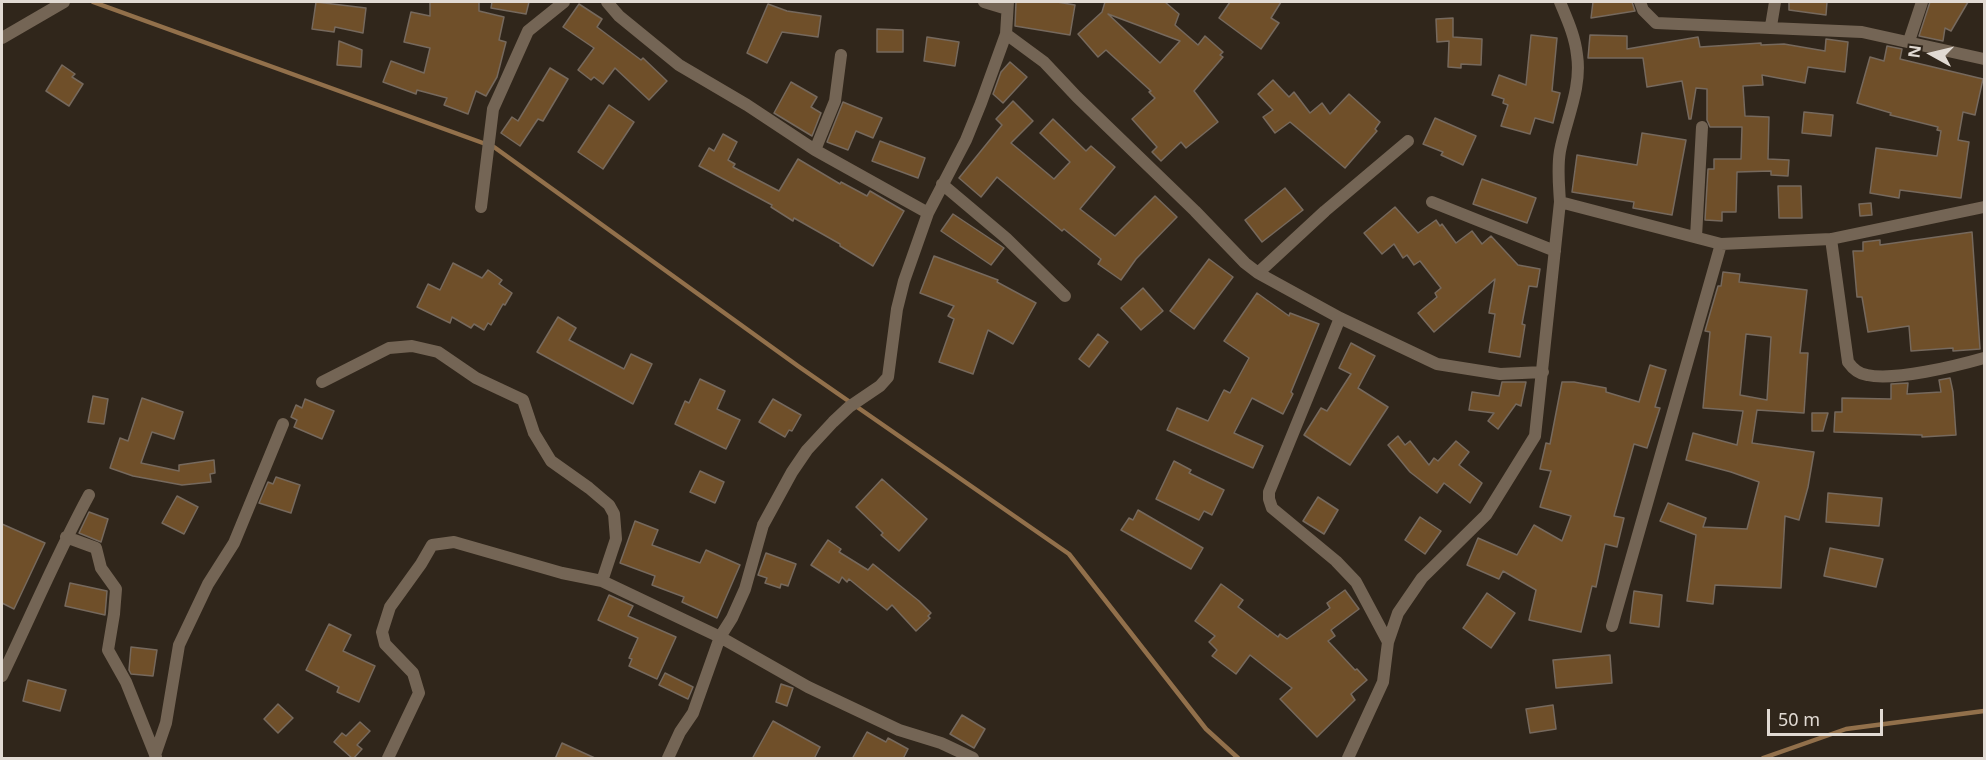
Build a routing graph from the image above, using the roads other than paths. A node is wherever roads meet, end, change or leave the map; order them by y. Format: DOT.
graph roads {
  1 [pos="64,2"];
  2 [pos="564,2"];
  3 [pos="607,2"];
  4 [pos="984,2"];
  5 [pos="1560,2"];
  6 [pos="1640,2"];
  7 [pos="1775,2"];
  8 [pos="1922,2"];
  9 [pos="1007,5"];
  10 [pos="1771,26"];
  11 [pos="1006,34"];
  12 [pos="2,38"];
  13 [pos="1909,41"];
  14 [pos="841,55"];
  15 [pos="1984,59"];
  16 [pos="1702,127"];
  17 [pos="1408,141"];
  18 [pos="815,150"];
  19 [pos="942,184"];
  20 [pos="1432,202"];
  21 [pos="1560,202"];
  22 [pos="481,207"];
  23 [pos="1984,207"];
  24 [pos="928,213"];
  25 [pos="1696,237"];
  26 [pos="1831,239"];
  27 [pos="1721,244"];
  28 [pos="1555,251"];
  29 [pos="1258,273"];
  30 [pos="1065,296"];
  31 [pos="1340,318"];
  32 [pos="1984,358"];
  33 [pos="1543,372"];
  34 [pos="322,382"];
  35 [pos="283,424"];
  36 [pos="88,495"];
  37 [pos="66,537"];
  38 [pos="602,581"];
  39 [pos="1612,626"];
  40 [pos="720,637"];
  41 [pos="1388,642"];
  42 [pos="2,676"];
  43 [pos="156,757"];
  44 [pos="388,759"];
  45 [pos="669,759"];
  46 [pos="973,759"];
  47 [pos="1348,759"];
  1 -- 12 [label="street"];
  2 -- 22 [label="street"];
  3 -- 18 [label="street"];
  4 -- 9 [label="street"];
  5 -- 21 [label="street"];
  6 -- 10 [label="street"];
  7 -- 10 [label="street"];
  8 -- 13 [label="street"];
  9 -- 11 [label="street"];
  10 -- 13 [label="street"];
  11 -- 19 [label="street"];
  11 -- 29 [label="street"];
  13 -- 15 [label="street"];
  14 -- 18 [label="street"];
  16 -- 25 [label="street"];
  17 -- 29 [label="street"];
  18 -- 24 [label="street"];
  19 -- 24 [label="street"];
  19 -- 30 [label="street"];
  20 -- 28 [label="street"];
  21 -- 25 [label="street"];
  21 -- 28 [label="street"];
  23 -- 26 [label="street"];
  24 -- 40 [label="street"];
  25 -- 27 [label="street"];
  26 -- 27 [label="street"];
  26 -- 32 [label="street"];
  27 -- 39 [label="street"];
  28 -- 33 [label="street"];
  29 -- 31 [label="street"];
  31 -- 33 [label="street"];
  31 -- 41 [label="street"];
  33 -- 41 [label="street"];
  34 -- 38 [label="street"];
  35 -- 43 [label="street"];
  36 -- 37 [label="street"];
  37 -- 42 [label="street"];
  37 -- 43 [label="street"];
  38 -- 40 [label="street"];
  38 -- 44 [label="street"];
  40 -- 45 [label="street"];
  40 -- 46 [label="street"];
  41 -- 47 [label="street"];
}
